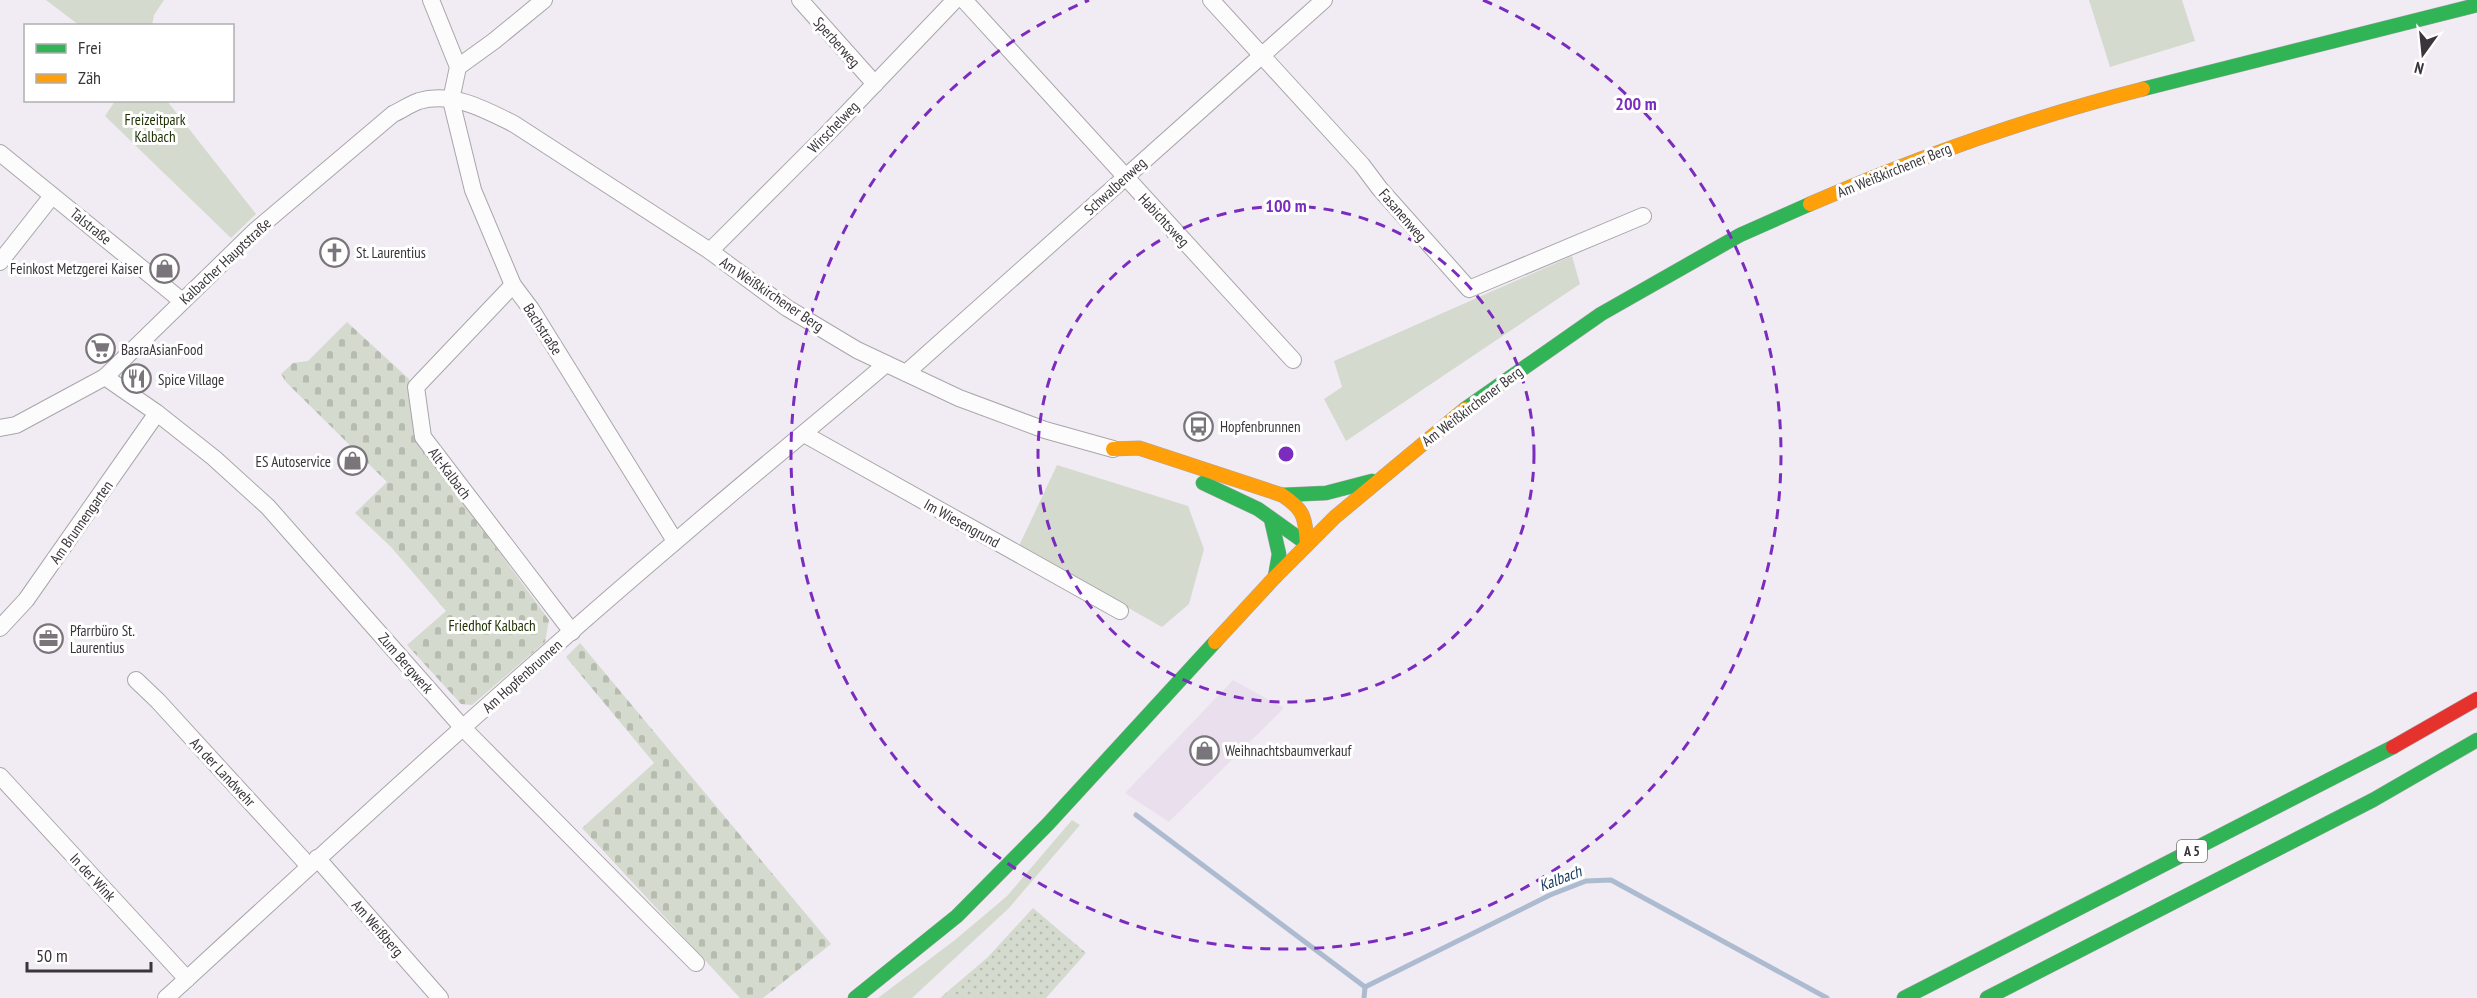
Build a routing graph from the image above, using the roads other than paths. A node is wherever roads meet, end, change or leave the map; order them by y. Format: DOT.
graph roads {
  1 [pos="431,0"];
  2 [pos="544,0"];
  3 [pos="800,0"];
  4 [pos="955,0"];
  5 [pos="964,0"];
  6 [pos="1210,0"];
  7 [pos="1324,0"];
  8 [pos="2477,5"];
  9 [pos="1261,56"];
  10 [pos="458,67"];
  11 [pos="875,84"];
  12 [pos="451,100"];
  13 [pos="0,153"];
  14 [pos="1125,178"];
  15 [pos="52,196"];
  16 [pos="1643,216"];
  17 [pos="710,251"];
  18 [pos="0,261"];
  19 [pos="513,285"];
  20 [pos="182,301"];
  21 [pos="1293,360"];
  22 [pos="886,364"];
  23 [pos="906,373"];
  24 [pos="105,377"];
  25 [pos="157,413"];
  26 [pos="0,428"];
  27 [pos="804,434"];
  28 [pos="1113,449"];
  29 [pos="1377,480"];
  30 [pos="1282,495"];
  31 [pos="1271,519"];
  32 [pos="675,541"];
  33 [pos="1307,544"];
  34 [pos="1275,577"];
  35 [pos="1120,611"];
  36 [pos="0,628"];
  37 [pos="572,632"];
  38 [pos="136,680"];
  39 [pos="2477,699"];
  40 [pos="464,728"];
  41 [pos="2477,740"];
  42 [pos="0,776"];
  43 [pos="312,861"];
  44 [pos="696,963"];
  45 [pos="187,979"];
  46 [pos="166,998"];
  47 [pos="440,998"];
  48 [pos="855,998"];
  49 [pos="1904,998"];
  50 [pos="1987,998"];
  1 -- 10 [label="street"];
  2 -- 10 [label="street"];
  3 -- 11 [label="street, Sperberweg"];
  4 -- 11 [label="street, Wirschelweg"];
  5 -- 14 [label="street, Habichtsweg"];
  6 -- 9 [label="street, Fasanenweg"];
  7 -- 9 [label="street, Schwalbenweg"];
  8 -- 29 [label="main road, Am Weißkirchener Berg"];
  9 -- 14 [label="street, Schwalbenweg"];
  9 -- 16 [label="street, Fasanenweg"];
  10 -- 12 [label="street"];
  11 -- 17 [label="street, Wirschelweg"];
  12 -- 17 [label="street, Am Weißkirchener Berg"];
  12 -- 19 [label="street, Bachstraße"];
  12 -- 20 [label="street, Kalbacher Hauptstraße"];
  13 -- 15 [label="street, Talstraße"];
  14 -- 21 [label="street, Habichtsweg"];
  14 -- 23 [label="street, Schwalbenweg"];
  15 -- 18 [label="street"];
  15 -- 20 [label="street, Talstraße"];
  17 -- 22 [label="street, Am Weißkirchener Berg"];
  19 -- 32 [label="street, Bachstraße"];
  19 -- 37 [label="street, Alt-Kalbach"];
  20 -- 24 [label="street, Kalbacher Hauptstraße"];
  22 -- 23 [label="street, Am Weißkirchener Berg"];
  22 -- 27 [label="street, Am Hopfenbrunnen"];
  23 -- 28 [label="street, Am Weißkirchener Berg"];
  24 -- 25 [label="street, Zum Bergwerk"];
  24 -- 26 [label="street, Kalbacher Hauptstraße"];
  25 -- 36 [label="street, Am Brunnengarten"];
  25 -- 40 [label="street, Zum Bergwerk"];
  27 -- 32 [label="street, Am Hopfenbrunnen"];
  27 -- 35 [label="street, Im Wiesengrund"];
  28 -- 30 [label="main road, Am Weißkirchener Berg"];
  28 -- 31 [label="main road, Am Weißkirchener Berg"];
  29 -- 30 [label="main road, Am Weißkirchener Berg"];
  29 -- 33 [label="main road, Am Weißkirchener Berg"];
  30 -- 33 [label="main road, Am Weißkirchener Berg"];
  31 -- 33 [label="main road, Am Weißkirchener Berg"];
  31 -- 34 [label="main road"];
  32 -- 37 [label="street, Am Hopfenbrunnen"];
  33 -- 34 [label="main road"];
  34 -- 48 [label="main road"];
  37 -- 40 [label="street, Am Hopfenbrunnen"];
  38 -- 43 [label="street, An der Landwehr"];
  39 -- 49 [label="main road, A 5"];
  40 -- 43 [label="street, Am Hopfenbrunnen"];
  40 -- 44 [label="street, Zum Bergwerk"];
  41 -- 50 [label="main road, A 5"];
  42 -- 45 [label="street, In der Wink"];
  43 -- 45 [label="street, Am Hopfenbrunnen"];
  43 -- 47 [label="street, Am Weißberg"];
  45 -- 46 [label="street, Am Hopfenbrunnen"];
}
